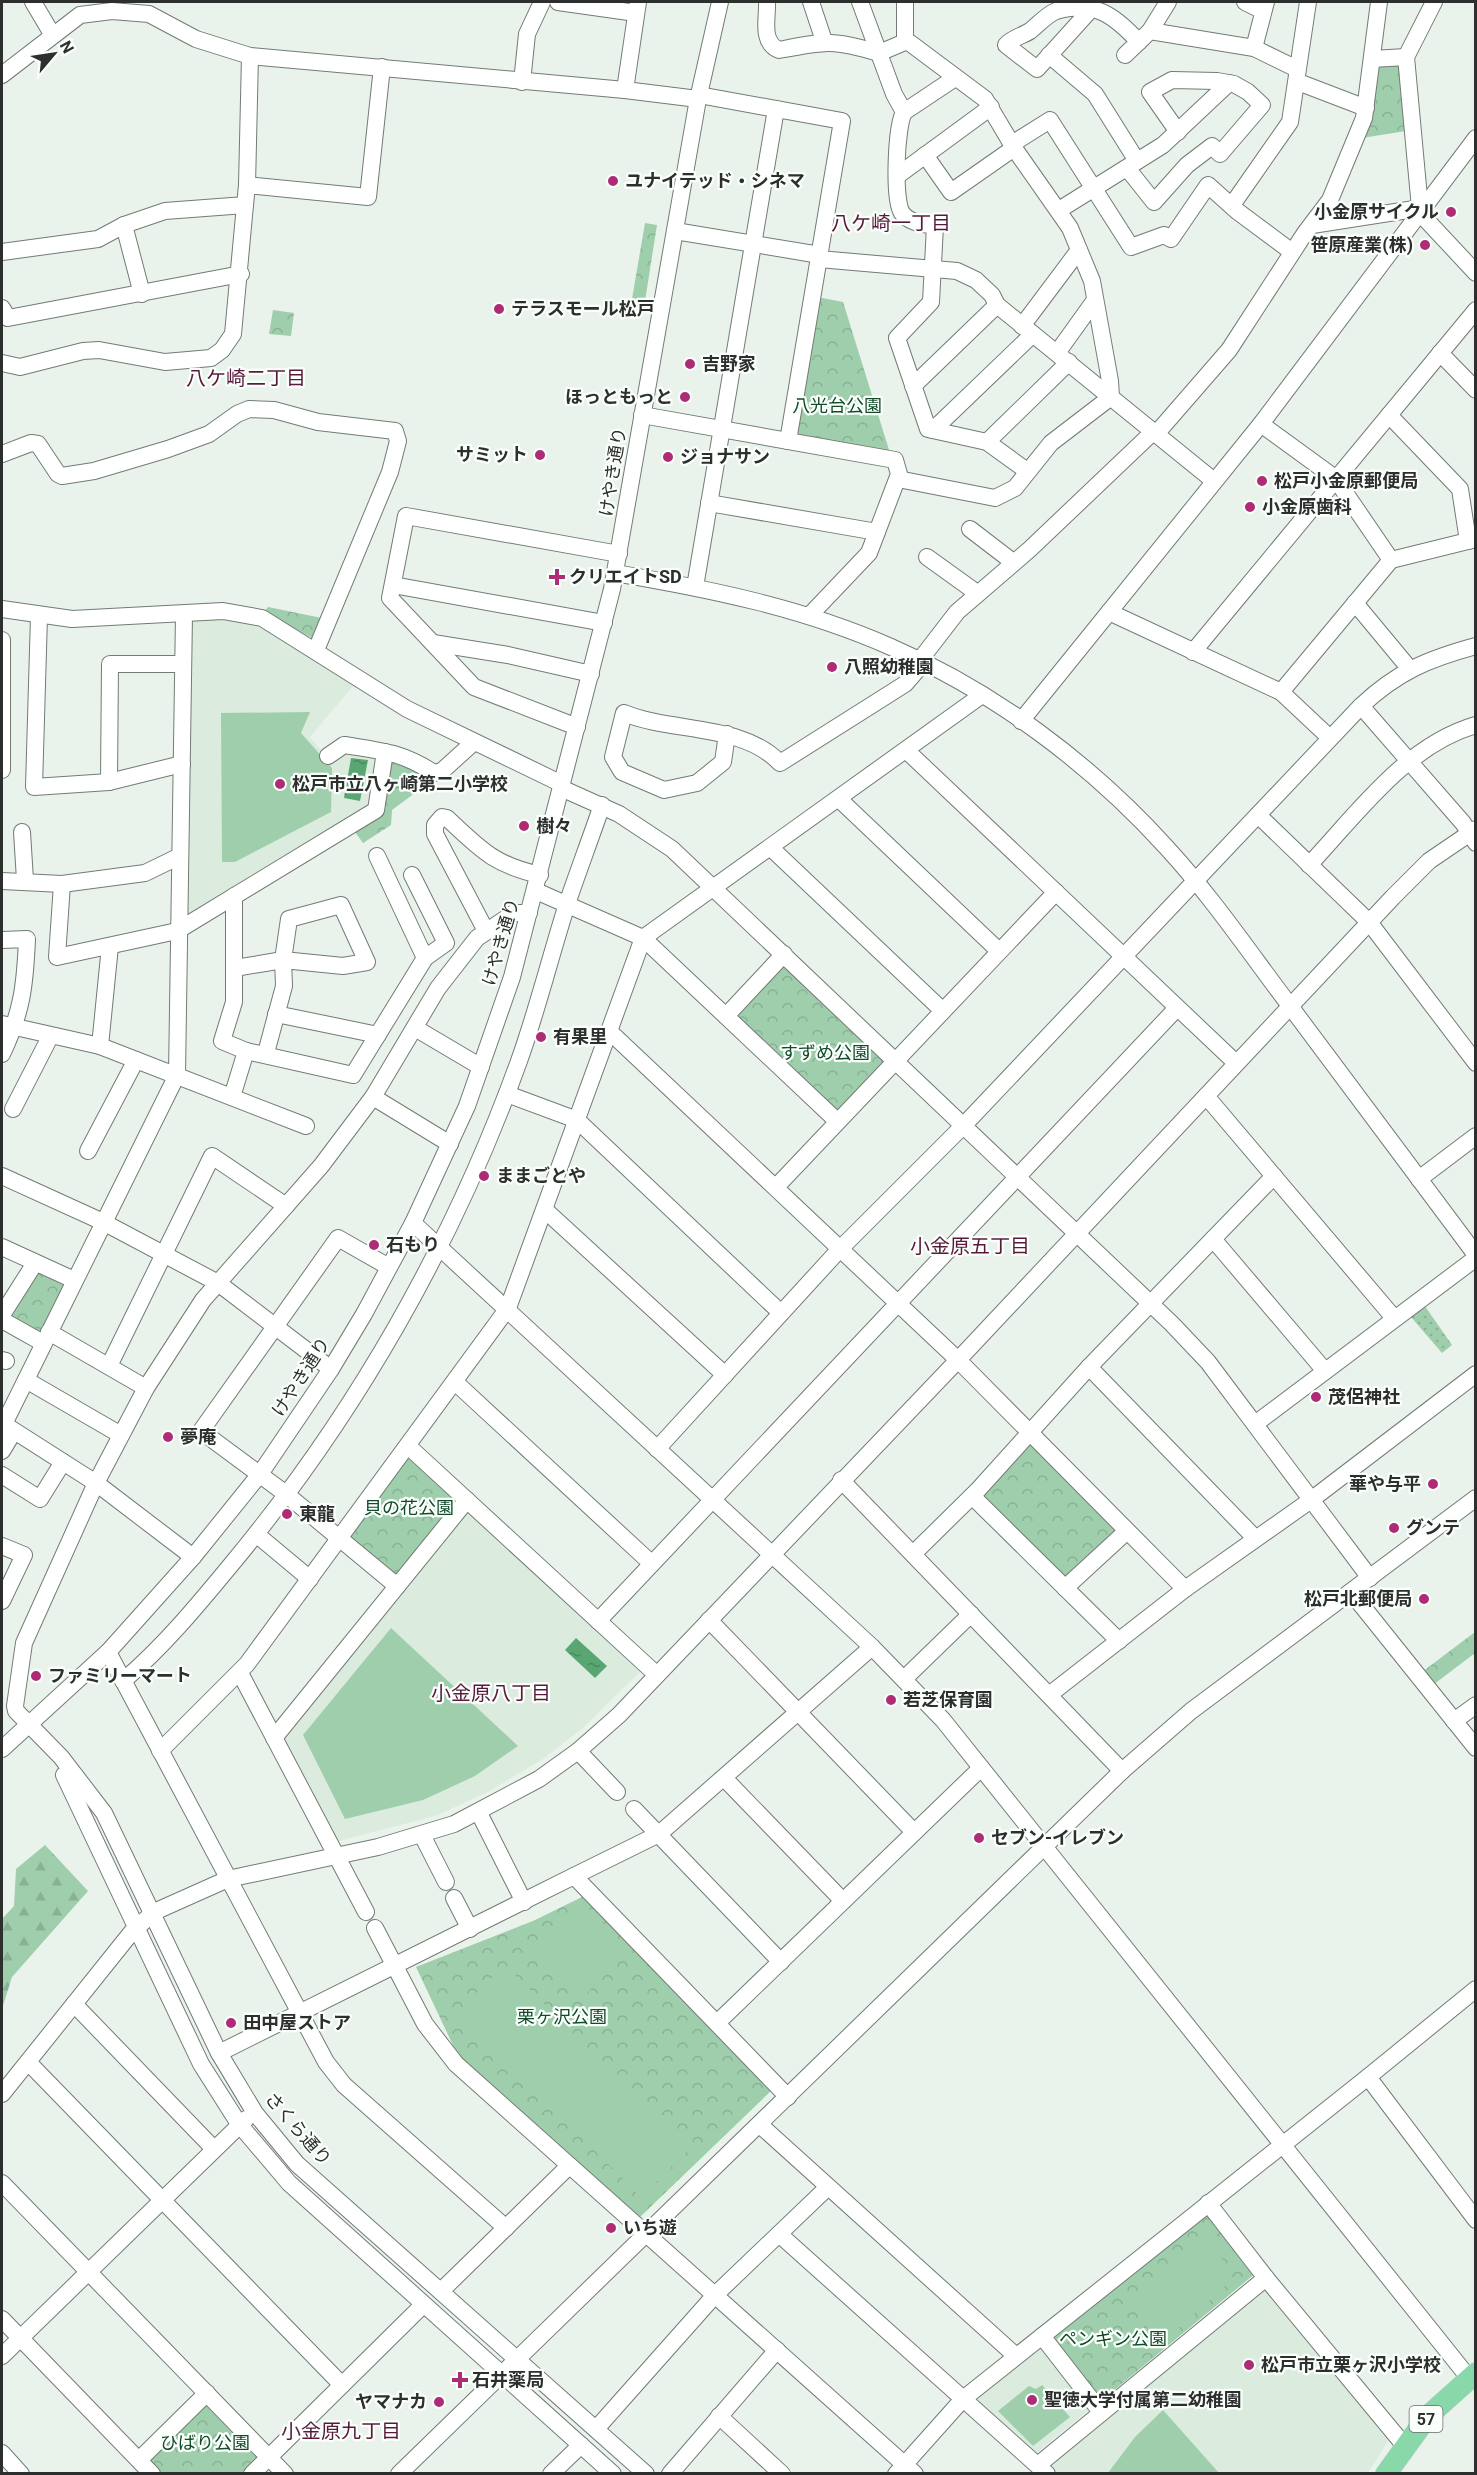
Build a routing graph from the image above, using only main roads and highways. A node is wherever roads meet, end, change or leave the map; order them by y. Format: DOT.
graph roads {
  1 [pos="1472,2375"];
  2 [pos="1386,2474"];
  1 -- 2 [label="main road, 57"];
}
